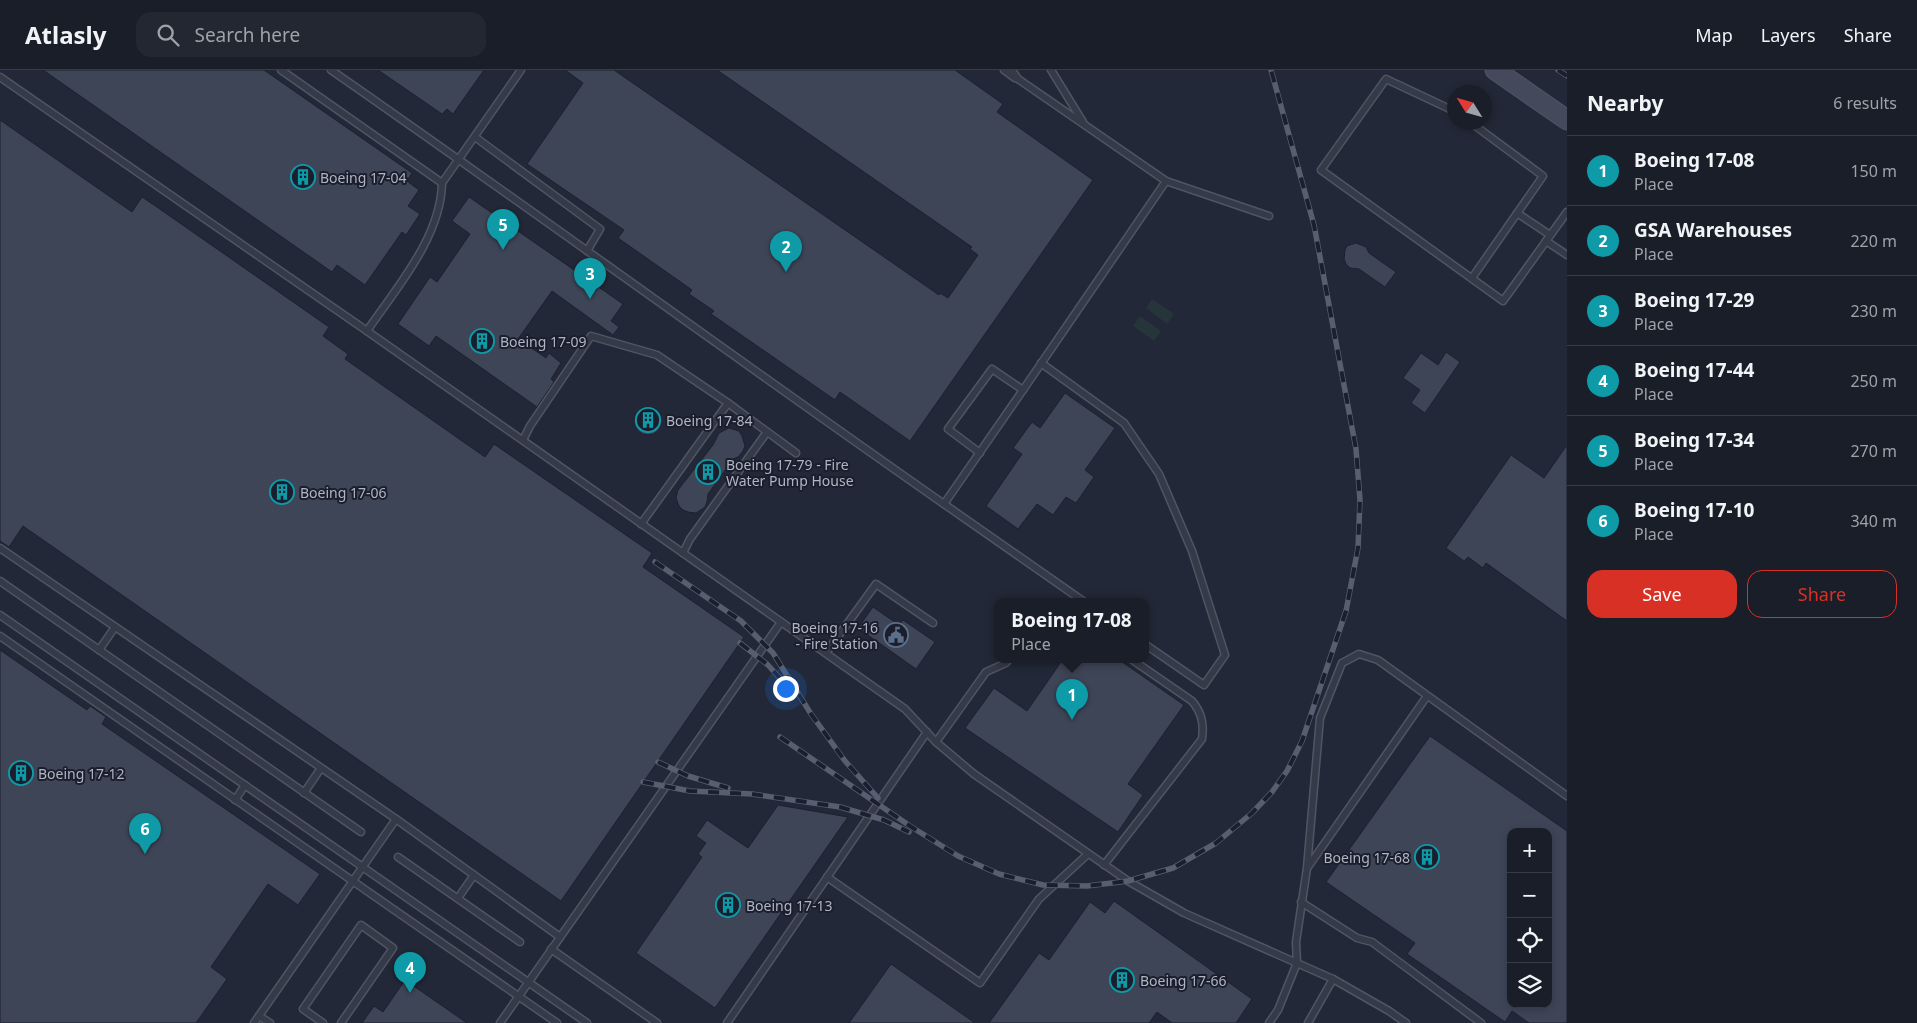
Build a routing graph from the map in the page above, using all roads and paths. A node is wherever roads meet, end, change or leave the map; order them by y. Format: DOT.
graph roads {
  1 [pos="281,70"];
  2 [pos="331,70"];
  3 [pos="522,70"];
  4 [pos="1004,70"];
  5 [pos="1012,70"];
  6 [pos="1051,70"];
  7 [pos="1495,70"];
  8 [pos="0,77"];
  9 [pos="1018,80"];
  10 [pos="1447,108"];
  11 [pos="1567,120"];
  12 [pos="1085,125"];
  13 [pos="1481,130"];
  14 [pos="475,137"];
  15 [pos="459,159"];
  16 [pos="1166,181"];
  17 [pos="442,182"];
  18 [pos="1567,212"];
  19 [pos="1517,213"];
  20 [pos="1269,216"];
  21 [pos="1548,238"];
  22 [pos="587,251"];
  23 [pos="1567,255"];
  24 [pos="1472,278"];
  25 [pos="367,331"];
  26 [pos="1042,363"];
  27 [pos="1023,390"];
  28 [pos="728,403"];
  29 [pos="767,432"];
  30 [pos="523,440"];
  31 [pos="796,453"];
  32 [pos="980,453"];
  33 [pos="944,504"];
  34 [pos="641,524"];
  35 [pos="0,548"];
  36 [pos="683,553"];
  37 [pos="0,581"];
  38 [pos="1079,598"];
  39 [pos="0,615"];
  40 [pos="781,622"];
  41 [pos="933,623"];
  42 [pos="115,627"];
  43 [pos="0,636"];
  44 [pos="1149,647"];
  45 [pos="99,650"];
  46 [pos="826,653"];
  47 [pos="1006,663"];
  48 [pos="1137,663"];
  49 [pos="1427,696"];
  50 [pos="927,732"];
  51 [pos="936,742"];
  52 [pos="321,768"];
  53 [pos="245,785"];
  54 [pos="304,792"];
  55 [pos="1567,796"];
  56 [pos="235,800"];
  57 [pos="396,819"];
  58 [pos="361,832"];
  59 [pos="1088,854"];
  60 [pos="398,857"];
  61 [pos="1104,865"];
  62 [pos="363,867"];
  63 [pos="1307,868"];
  64 [pos="474,875"];
  65 [pos="827,877"];
  66 [pos="353,881"];
  67 [pos="458,898"];
  68 [pos="1301,902"];
  69 [pos="560,937"];
  70 [pos="520,942"];
  71 [pos="552,949"];
  72 [pos="1297,963"];
  73 [pos="1332,979"];
  74 [pos="528,982"];
  75 [pos="518,997"];
  76 [pos="259,1016"];
  77 [pos="254,1023"];
  78 [pos="270,1023"];
  79 [pos="323,1023"];
  80 [pos="342,1023"];
  81 [pos="500,1023"];
  82 [pos="557,1023"];
  83 [pos="587,1023"];
  84 [pos="657,1023"];
  85 [pos="726,1023"];
  86 [pos="1269,1023"];
  87 [pos="1308,1023"];
  88 [pos="1406,1023"];
  89 [pos="1481,1023"];
  1 -- 17 [label="lane"];
  2 -- 15 [label="lane"];
  3 -- 14 [label="lane"];
  4 -- 9 [label="lane"];
  5 -- 9 [label="lane"];
  6 -- 12 [label="lane"];
  7 -- 11 [label="main road"];
  8 -- 25 [label="lane"];
  9 -- 12 [label="lane"];
  10 -- 24 [label="lane"];
  12 -- 16 [label="lane"];
  13 -- 19 [label="lane"];
  14 -- 15 [label="lane"];
  14 -- 22 [label="lane"];
  15 -- 17 [label="lane"];
  15 -- 22 [label="lane"];
  16 -- 20 [label="lane"];
  16 -- 26 [label="lane"];
  17 -- 25 [label="lane"];
  18 -- 21 [label="lane"];
  19 -- 21 [label="lane"];
  19 -- 24 [label="lane"];
  21 -- 23 [label="lane"];
  21 -- 24 [label="lane"];
  22 -- 33 [label="lane"];
  25 -- 30 [label="lane"];
  26 -- 27 [label="lane"];
  26 -- 44 [label="lane"];
  27 -- 32 [label="lane"];
  27 -- 32 [label="lane"];
  28 -- 29 [label="lane"];
  28 -- 30 [label="lane"];
  28 -- 34 [label="lane"];
  29 -- 31 [label="lane"];
  29 -- 36 [label="lane"];
  30 -- 34 [label="lane"];
  32 -- 33 [label="lane"];
  33 -- 38 [label="lane"];
  34 -- 36 [label="lane"];
  35 -- 42 [label="lane"];
  36 -- 40 [label="lane"];
  37 -- 45 [label="lane"];
  39 -- 53 [label="lane"];
  40 -- 46 [label="lane"];
  40 -- 69 [label="lane"];
  41 -- 46 [label="lane"];
  42 -- 45 [label="lane"];
  42 -- 52 [label="lane"];
  43 -- 56 [label="lane"];
  45 -- 54 [label="lane"];
  46 -- 50 [label="lane"];
  47 -- 51 [label="lane"];
  48 -- 61 [label="lane"];
  49 -- 55 [label="lane"];
  49 -- 63 [label="lane"];
  49 -- 63 [label="lane"];
  50 -- 51 [label="lane"];
  50 -- 65 [label="lane"];
  51 -- 59 [label="lane"];
  52 -- 54 [label="lane"];
  52 -- 57 [label="lane"];
  53 -- 56 [label="lane"];
  53 -- 62 [label="lane"];
  54 -- 58 [label="lane"];
  56 -- 66 [label="lane"];
  57 -- 62 [label="lane"];
  57 -- 64 [label="lane"];
  59 -- 61 [label="lane"];
  59 -- 65 [label="lane"];
  60 -- 67 [label="lane"];
  61 -- 72 [label="lane"];
  62 -- 66 [label="lane"];
  62 -- 74 [label="lane"];
  63 -- 68 [label="lane"];
  64 -- 67 [label="lane"];
  64 -- 69 [label="lane"];
  65 -- 85 [label="lane"];
  66 -- 75 [label="lane"];
  66 -- 76 [label="lane"];
  67 -- 70 [label="lane"];
  68 -- 72 [label="lane"];
  68 -- 89 [label="lane"];
  69 -- 71 [label="lane"];
  71 -- 74 [label="lane"];
  71 -- 84 [label="lane"];
  72 -- 73 [label="lane"];
  72 -- 86 [label="lane"];
  73 -- 87 [label="lane"];
  73 -- 88 [label="lane"];
  74 -- 75 [label="lane"];
  74 -- 83 [label="lane"];
  75 -- 81 [label="lane"];
  75 -- 82 [label="lane"];
  76 -- 77 [label="lane"];
  76 -- 78 [label="lane"];
  79 -- 80 [label="lane"];
}
